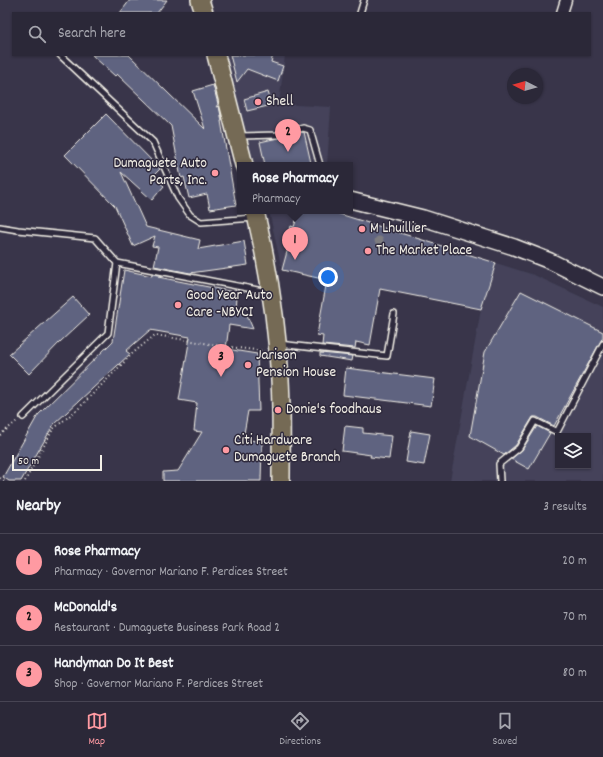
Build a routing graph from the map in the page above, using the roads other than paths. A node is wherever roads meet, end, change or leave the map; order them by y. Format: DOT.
graph roads {
  1 [pos="200,0"];
  2 [pos="364,0"];
  3 [pos="566,0"];
  4 [pos="204,12"];
  5 [pos="360,12"];
  6 [pos="562,12"];
  7 [pos="61,56"];
  8 [pos="216,56"];
  9 [pos="237,136"];
  10 [pos="243,162"];
  11 [pos="319,162"];
  12 [pos="353,201"];
  13 [pos="256,214"];
  14 [pos="0,227"];
  15 [pos="117,263"];
  16 [pos="603,287"];
  17 [pos="271,292"];
  18 [pos="394,314"];
  19 [pos="603,344"];
  20 [pos="277,348"];
  21 [pos="24,417"];
  22 [pos="281,481"];
  23 [pos="500,481"];
  1 -- 4 [label="main road"];
  2 -- 5 [label="lane"];
  3 -- 6 [label="street"];
  7 -- 13 [label="lane"];
  8 -- 9 [label="main road"];
  9 -- 10 [label="main road"];
  9 -- 11 [label="lane"];
  12 -- 16 [label="street"];
  13 -- 17 [label="main road"];
  14 -- 15 [label="lane"];
  15 -- 17 [label="lane"];
  15 -- 21 [label="lane"];
  17 -- 20 [label="main road"];
  18 -- 20 [label="lane"];
  19 -- 23 [label="lane"];
  20 -- 22 [label="main road"];
}
